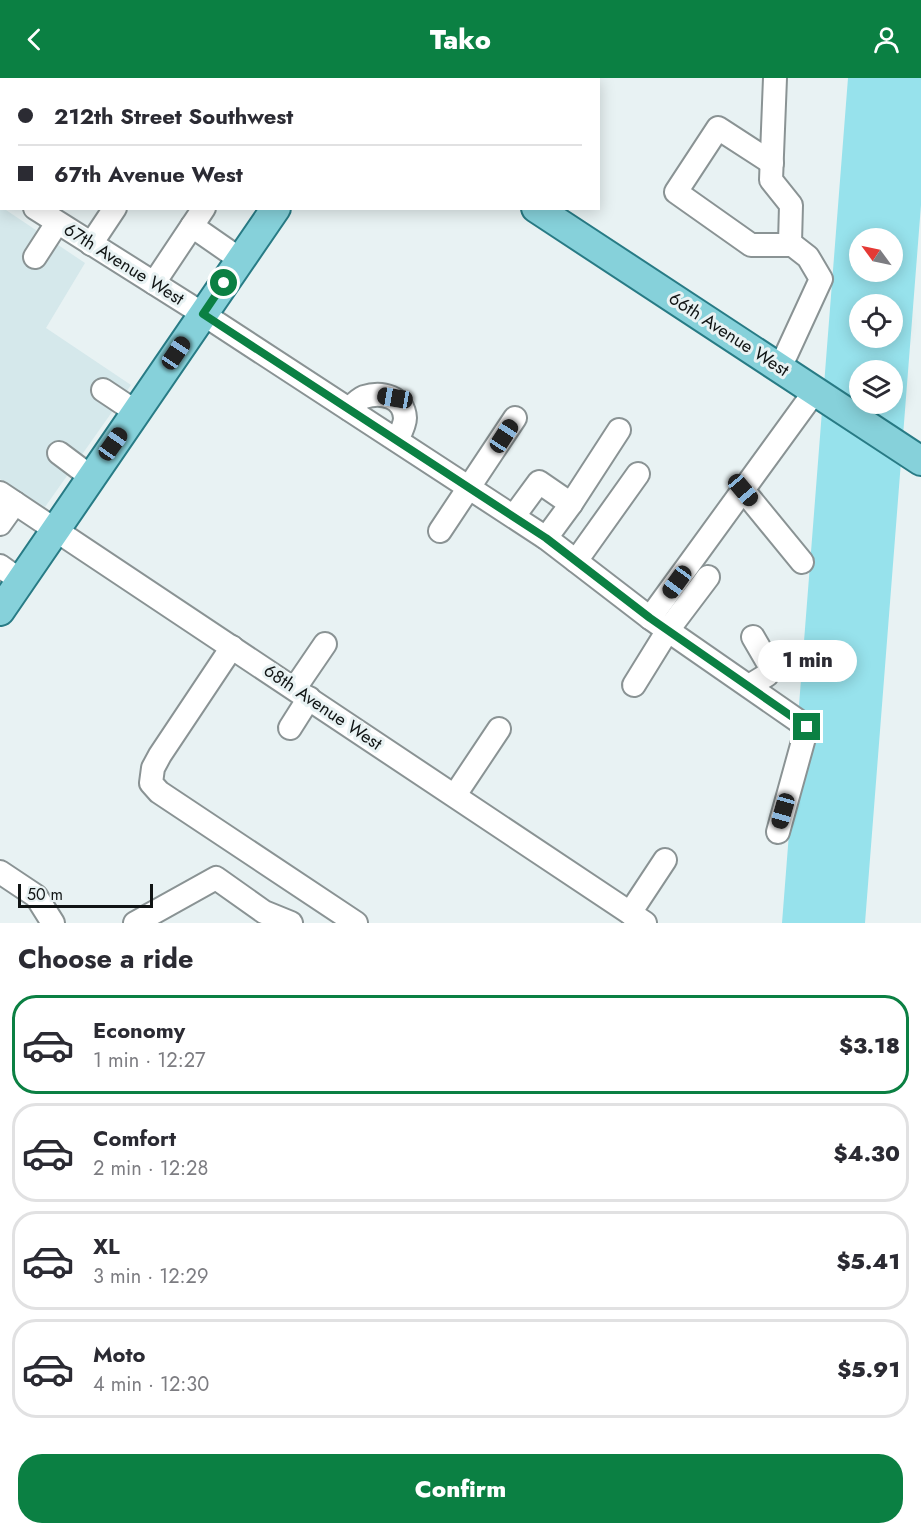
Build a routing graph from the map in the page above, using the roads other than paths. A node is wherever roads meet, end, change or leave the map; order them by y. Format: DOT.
graph roads {
  1 [pos="776,78"];
  2 [pos="772,163"];
  3 [pos="38,210"];
  4 [pos="114,210"];
  5 [pos="275,210"];
  6 [pos="539,210"];
  7 [pos="198,217"];
  8 [pos="57,223"];
  9 [pos="91,244"];
  10 [pos="792,245"];
  11 [pos="35,257"];
  12 [pos="241,260"];
  13 [pos="154,283"];
  14 [pos="203,314"];
  15 [pos="780,368"];
  16 [pos="103,390"];
  17 [pos="815,391"];
  18 [pos="349,409"];
  19 [pos="136,412"];
  20 [pos="515,418"];
  21 [pos="620,429"];
  22 [pos="397,440"];
  23 [pos="59,453"];
  24 [pos="921,461"];
  25 [pos="638,474"];
  26 [pos="91,477"];
  27 [pos="470,488"];
  28 [pos="743,490"];
  29 [pos="8,498"];
  30 [pos="571,504"];
  31 [pos="513,516"];
  32 [pos="0,524"];
  33 [pos="55,528"];
  34 [pos="440,531"];
  35 [pos="546,538"];
  36 [pos="576,561"];
  37 [pos="802,562"];
  38 [pos="10,574"];
  39 [pos="708,577"];
  40 [pos="0,611"];
  41 [pos="659,624"];
  42 [pos="753,637"];
  43 [pos="325,644"];
  44 [pos="232,647"];
  45 [pos="634,685"];
  46 [pos="749,687"];
  47 [pos="302,693"];
  48 [pos="290,728"];
  49 [pos="499,729"];
  50 [pos="455,795"];
  51 [pos="778,832"];
  52 [pos="665,860"];
  53 [pos="0,872"];
  54 [pos="638,918"];
  55 [pos="53,923"];
  56 [pos="135,923"];
  57 [pos="291,923"];
  58 [pos="356,923"];
  1 -- 2 [label="street"];
  2 -- 10 [label="street"];
  2 -- 10 [label="street"];
  3 -- 8 [label="street, 67th Avenue West"];
  4 -- 9 [label="street"];
  5 -- 12 [label="main road"];
  6 -- 15 [label="main road, 66th Avenue West"];
  7 -- 12 [label="street"];
  7 -- 13 [label="street"];
  8 -- 9 [label="street, 67th Avenue West"];
  8 -- 11 [label="street"];
  9 -- 13 [label="street, 67th Avenue West"];
  10 -- 15 [label="street"];
  12 -- 14 [label="main road"];
  13 -- 14 [label="street, 67th Avenue West"];
  14 -- 18 [label="street, 67th Avenue West"];
  14 -- 19 [label="main road"];
  15 -- 17 [label="main road, 66th Avenue West"];
  16 -- 19 [label="street"];
  17 -- 24 [label="main road, 66th Avenue West"];
  17 -- 28 [label="street"];
  18 -- 22 [label="street, 67th Avenue West"];
  18 -- 22 [label="street"];
  19 -- 26 [label="main road"];
  20 -- 27 [label="street"];
  21 -- 30 [label="street"];
  22 -- 27 [label="street, 67th Avenue West"];
  23 -- 26 [label="street"];
  25 -- 36 [label="street"];
  26 -- 33 [label="main road"];
  27 -- 31 [label="street, 67th Avenue West"];
  27 -- 34 [label="street"];
  28 -- 37 [label="street"];
  28 -- 41 [label="street"];
  29 -- 32 [label="street"];
  29 -- 33 [label="street, 68th Avenue West"];
  30 -- 31 [label="street"];
  30 -- 35 [label="street"];
  31 -- 35 [label="street, 67th Avenue West"];
  33 -- 38 [label="main road"];
  33 -- 44 [label="street, 68th Avenue West"];
  35 -- 36 [label="street, 67th Avenue West"];
  36 -- 41 [label="street, 67th Avenue West"];
  38 -- 40 [label="main road"];
  39 -- 41 [label="street"];
  41 -- 45 [label="street"];
  41 -- 46 [label="street, 67th Avenue West"];
  42 -- 46 [label="street"];
  43 -- 47 [label="street"];
  44 -- 47 [label="street, 68th Avenue West"];
  44 -- 58 [label="street"];
  46 -- 51 [label="street, 67th Avenue West"];
  47 -- 48 [label="street"];
  47 -- 50 [label="street, 68th Avenue West"];
  49 -- 50 [label="street"];
  50 -- 54 [label="street, 68th Avenue West"];
  52 -- 54 [label="street"];
  53 -- 55 [label="street"];
  56 -- 57 [label="street"];
}
